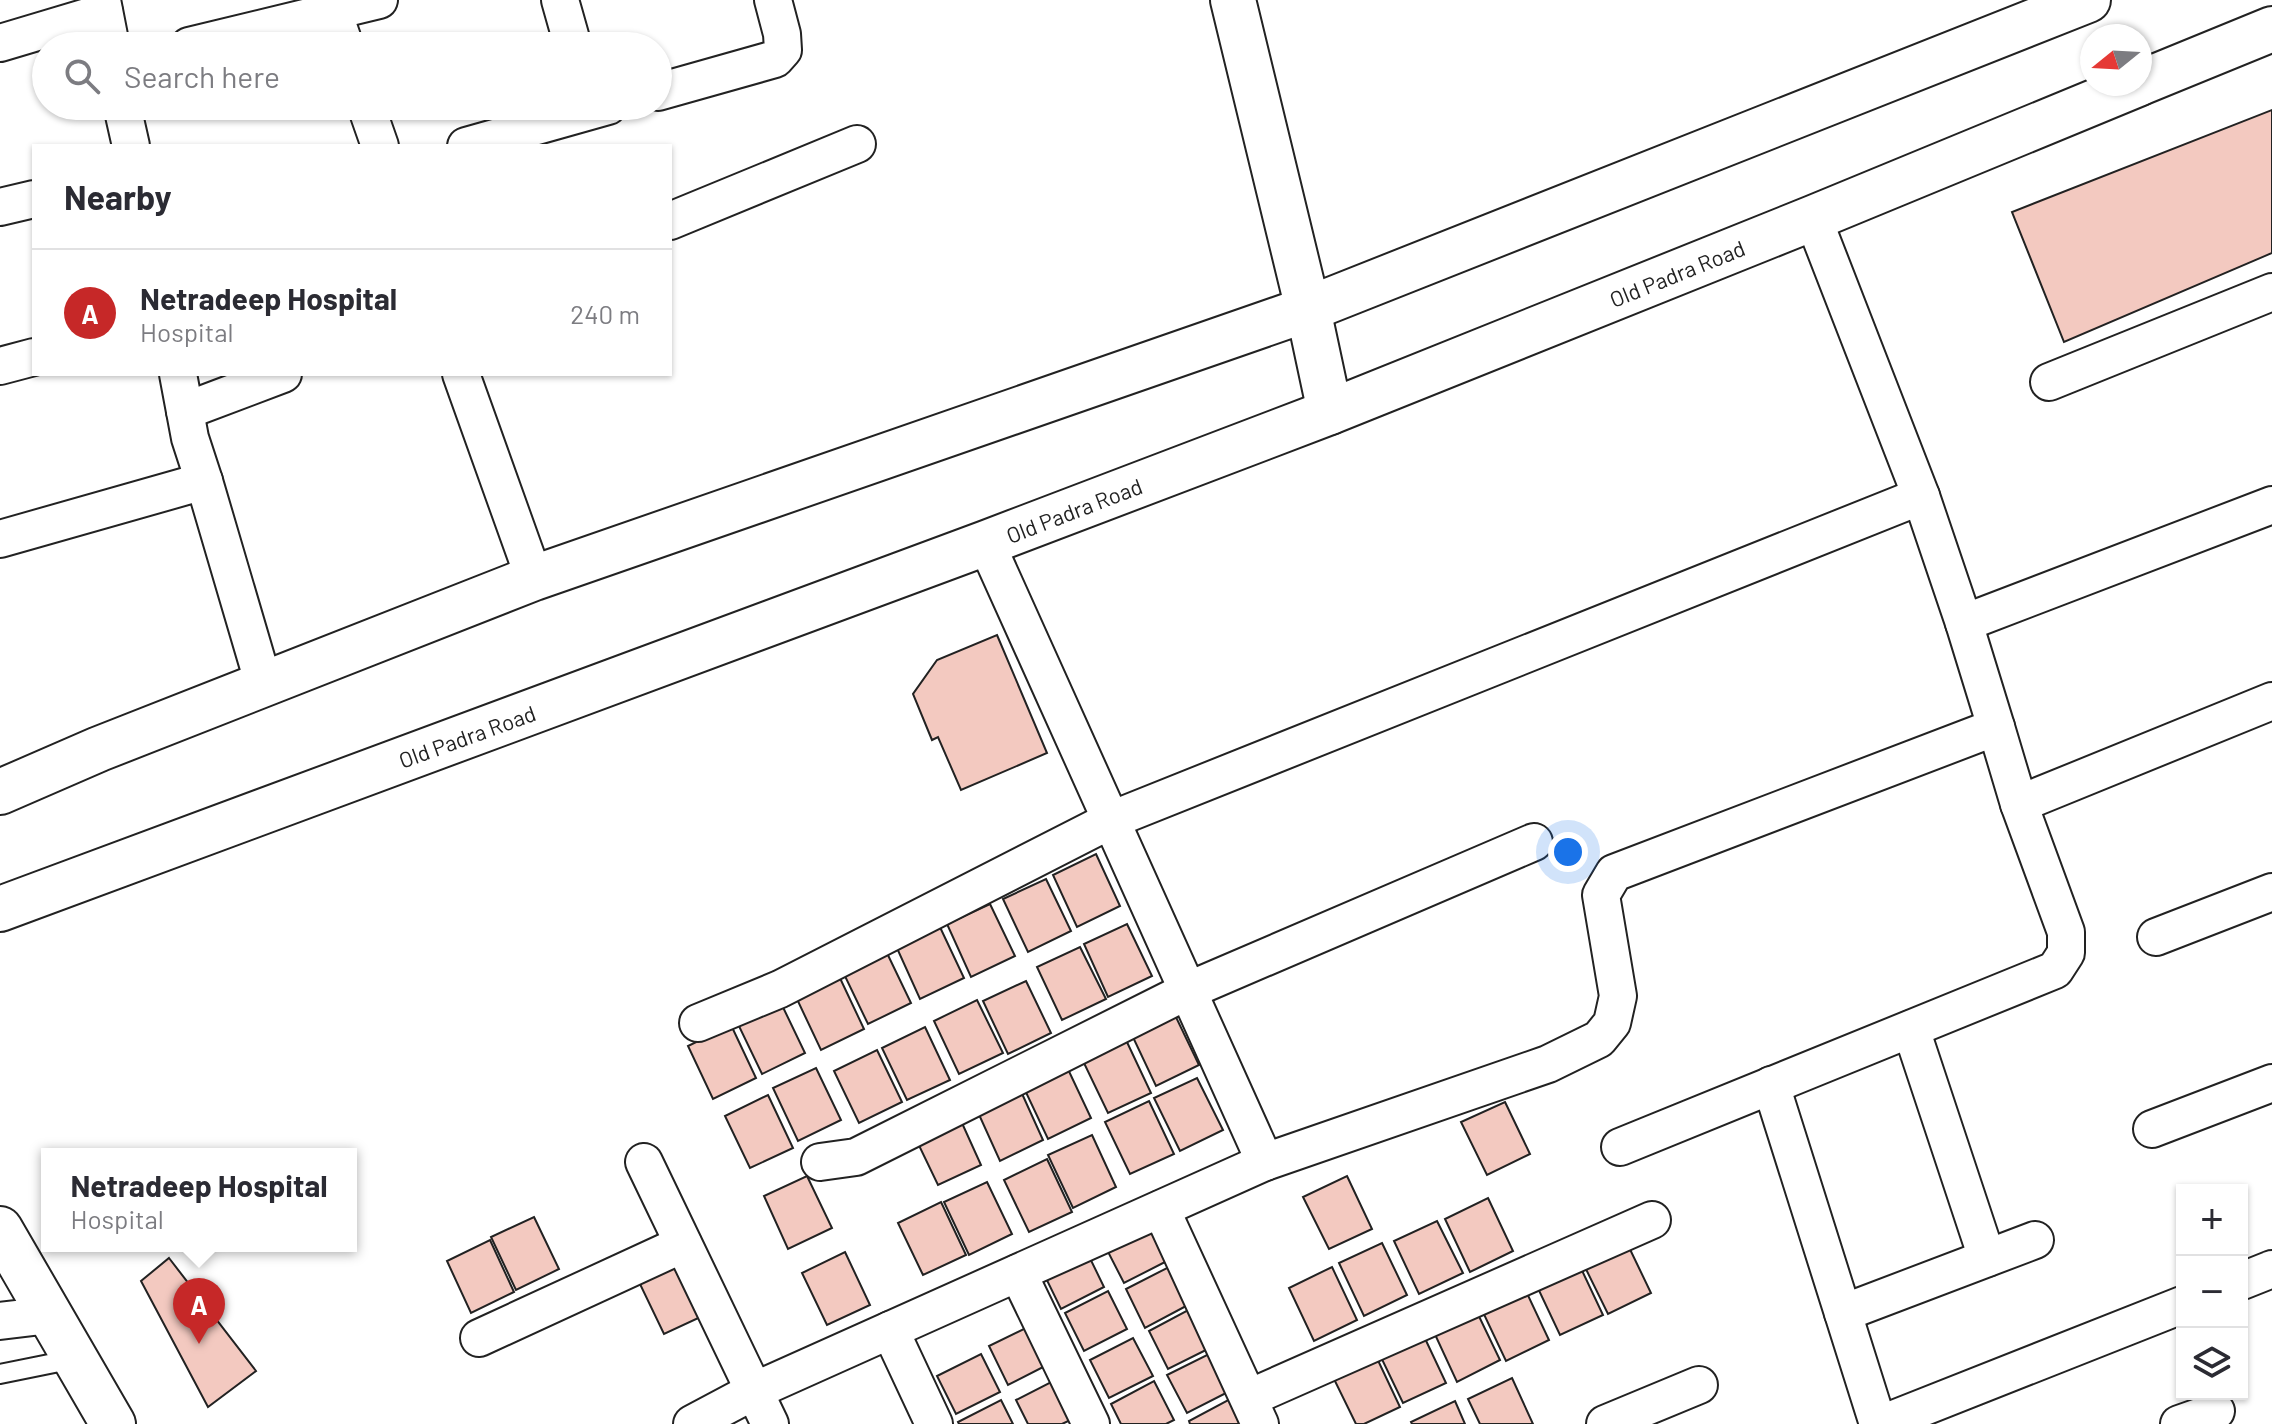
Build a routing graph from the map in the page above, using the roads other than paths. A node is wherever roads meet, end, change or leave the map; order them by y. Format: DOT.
graph roads {
  1 [pos="379,0"];
  2 [pos="560,0"];
  3 [pos="773,0"];
  4 [pos="1233,0"];
  5 [pos="2088,0"];
  6 [pos="331,6"];
  7 [pos="105,19"];
  8 [pos="2272,29"];
  9 [pos="48,32"];
  10 [pos="239,32"];
  11 [pos="340,32"];
  12 [pos="569,32"];
  13 [pos="32,36"];
  14 [pos="0,43"];
  15 [pos="2152,79"];
  16 [pos="672,88"];
  17 [pos="2110,96"];
  18 [pos="125,120"];
  19 [pos="371,120"];
  20 [pos="555,120"];
  21 [pos="131,144"];
  22 [pos="379,144"];
  23 [pos="473,144"];
  24 [pos="857,144"];
  25 [pos="32,199"];
  26 [pos="0,207"];
  27 [pos="1813,218"];
  28 [pos="672,220"];
  29 [pos="2272,292"];
  30 [pos="1308,309"];
  31 [pos="32,358"];
  32 [pos="0,366"];
  33 [pos="178,376"];
  34 [pos="278,376"];
  35 [pos="462,376"];
  36 [pos="2049,382"];
  37 [pos="185,411"];
  38 [pos="1330,412"];
  39 [pos="204,481"];
  40 [pos="1921,496"];
  41 [pos="2272,505"];
  42 [pos="0,539"];
  43 [pos="986,543"];
  44 [pos="534,578"];
  45 [pos="1964,623"];
  46 [pos="264,685"];
  47 [pos="2272,701"];
  48 [pos="1996,727"];
  49 [pos="0,792"];
  50 [pos="2019,804"];
  51 [pos="1111,820"];
  52 [pos="1534,842"];
  53 [pos="2272,892"];
  54 [pos="0,909"];
  55 [pos="2156,937"];
  56 [pos="1187,991"];
  57 [pos="698,1023"];
  58 [pos="1911,1029"];
  59 [pos="2272,1083"];
  60 [pos="1771,1085"];
  61 [pos="2152,1129"];
  62 [pos="1620,1147"];
  63 [pos="644,1162"];
  64 [pos="820,1162"];
  65 [pos="1265,1162"];
  66 [pos="1161,1209"];
  67 [pos="1652,1220"];
  68 [pos="0,1229"];
  69 [pos="2035,1240"];
  70 [pos="683,1244"];
  71 [pos="1987,1258"];
  72 [pos="2272,1269"];
  73 [pos="1018,1273"];
  74 [pos="2248,1279"];
  75 [pos="2176,1307"];
  76 [pos="1843,1313"];
  77 [pos="50,1315"];
  78 [pos="0,1321"];
  79 [pos="890,1330"];
  80 [pos="479,1338"];
  81 [pos="74,1359"];
  82 [pos="0,1374"];
  83 [pos="1699,1385"];
  84 [pos="754,1391"];
  85 [pos="1255,1411"];
  86 [pos="2216,1411"];
  87 [pos="113,1424"];
  88 [pos="692,1424"];
  89 [pos="770,1424"];
  90 [pos="934,1424"];
  91 [pos="1091,1424"];
  92 [pos="1605,1424"];
  93 [pos="1879,1424"];
  94 [pos="2179,1424"];
  1 -- 6 [label="street"];
  2 -- 12 [label="street"];
  3 -- 16 [label="street"];
  4 -- 30 [label="main road"];
  5 -- 30 [label="main road"];
  6 -- 10 [label="street"];
  6 -- 11 [label="street"];
  7 -- 9 [label="street"];
  8 -- 15 [label="main road, Old Padra Road"];
  13 -- 14 [label="street"];
  17 -- 27 [label="main road, Old Padra Road"];
  18 -- 21 [label="street"];
  19 -- 22 [label="street"];
  20 -- 23 [label="street"];
  24 -- 28 [label="street"];
  25 -- 26 [label="street"];
  27 -- 38 [label="main road, Old Padra Road"];
  27 -- 40 [label="street"];
  29 -- 36 [label="street"];
  30 -- 38 [label="main road"];
  30 -- 44 [label="main road"];
  31 -- 32 [label="street"];
  33 -- 37 [label="street"];
  34 -- 37 [label="street"];
  35 -- 44 [label="street"];
  37 -- 39 [label="street"];
  38 -- 43 [label="main road, Old Padra Road"];
  39 -- 42 [label="street"];
  39 -- 46 [label="street"];
  40 -- 45 [label="street"];
  40 -- 51 [label="street"];
  41 -- 45 [label="street"];
  43 -- 51 [label="street"];
  43 -- 54 [label="main road, Old Padra Road"];
  44 -- 46 [label="main road"];
  45 -- 48 [label="street"];
  46 -- 49 [label="main road"];
  47 -- 50 [label="street"];
  48 -- 50 [label="street"];
  48 -- 65 [label="street"];
  50 -- 58 [label="street"];
  51 -- 56 [label="street"];
  51 -- 57 [label="street"];
  52 -- 56 [label="street"];
  53 -- 55 [label="street"];
  56 -- 64 [label="street"];
  56 -- 65 [label="street"];
  58 -- 60 [label="street"];
  58 -- 71 [label="street"];
  59 -- 61 [label="street"];
  60 -- 62 [label="street"];
  60 -- 76 [label="street"];
  63 -- 70 [label="street"];
  65 -- 66 [label="street"];
  66 -- 73 [label="street"];
  66 -- 85 [label="street"];
  67 -- 85 [label="street"];
  68 -- 77 [label="main road"];
  69 -- 71 [label="street"];
  70 -- 80 [label="street"];
  70 -- 84 [label="street"];
  71 -- 76 [label="street"];
  72 -- 74 [label="street"];
  73 -- 79 [label="street"];
  73 -- 91 [label="street"];
  75 -- 93 [label="street"];
  76 -- 93 [label="street"];
  77 -- 78 [label="street"];
  77 -- 81 [label="main road"];
  79 -- 84 [label="street"];
  79 -- 90 [label="street"];
  81 -- 82 [label="lane"];
  81 -- 87 [label="main road"];
  83 -- 92 [label="street"];
  84 -- 88 [label="street"];
  84 -- 89 [label="street"];
  86 -- 94 [label="street"];
}
